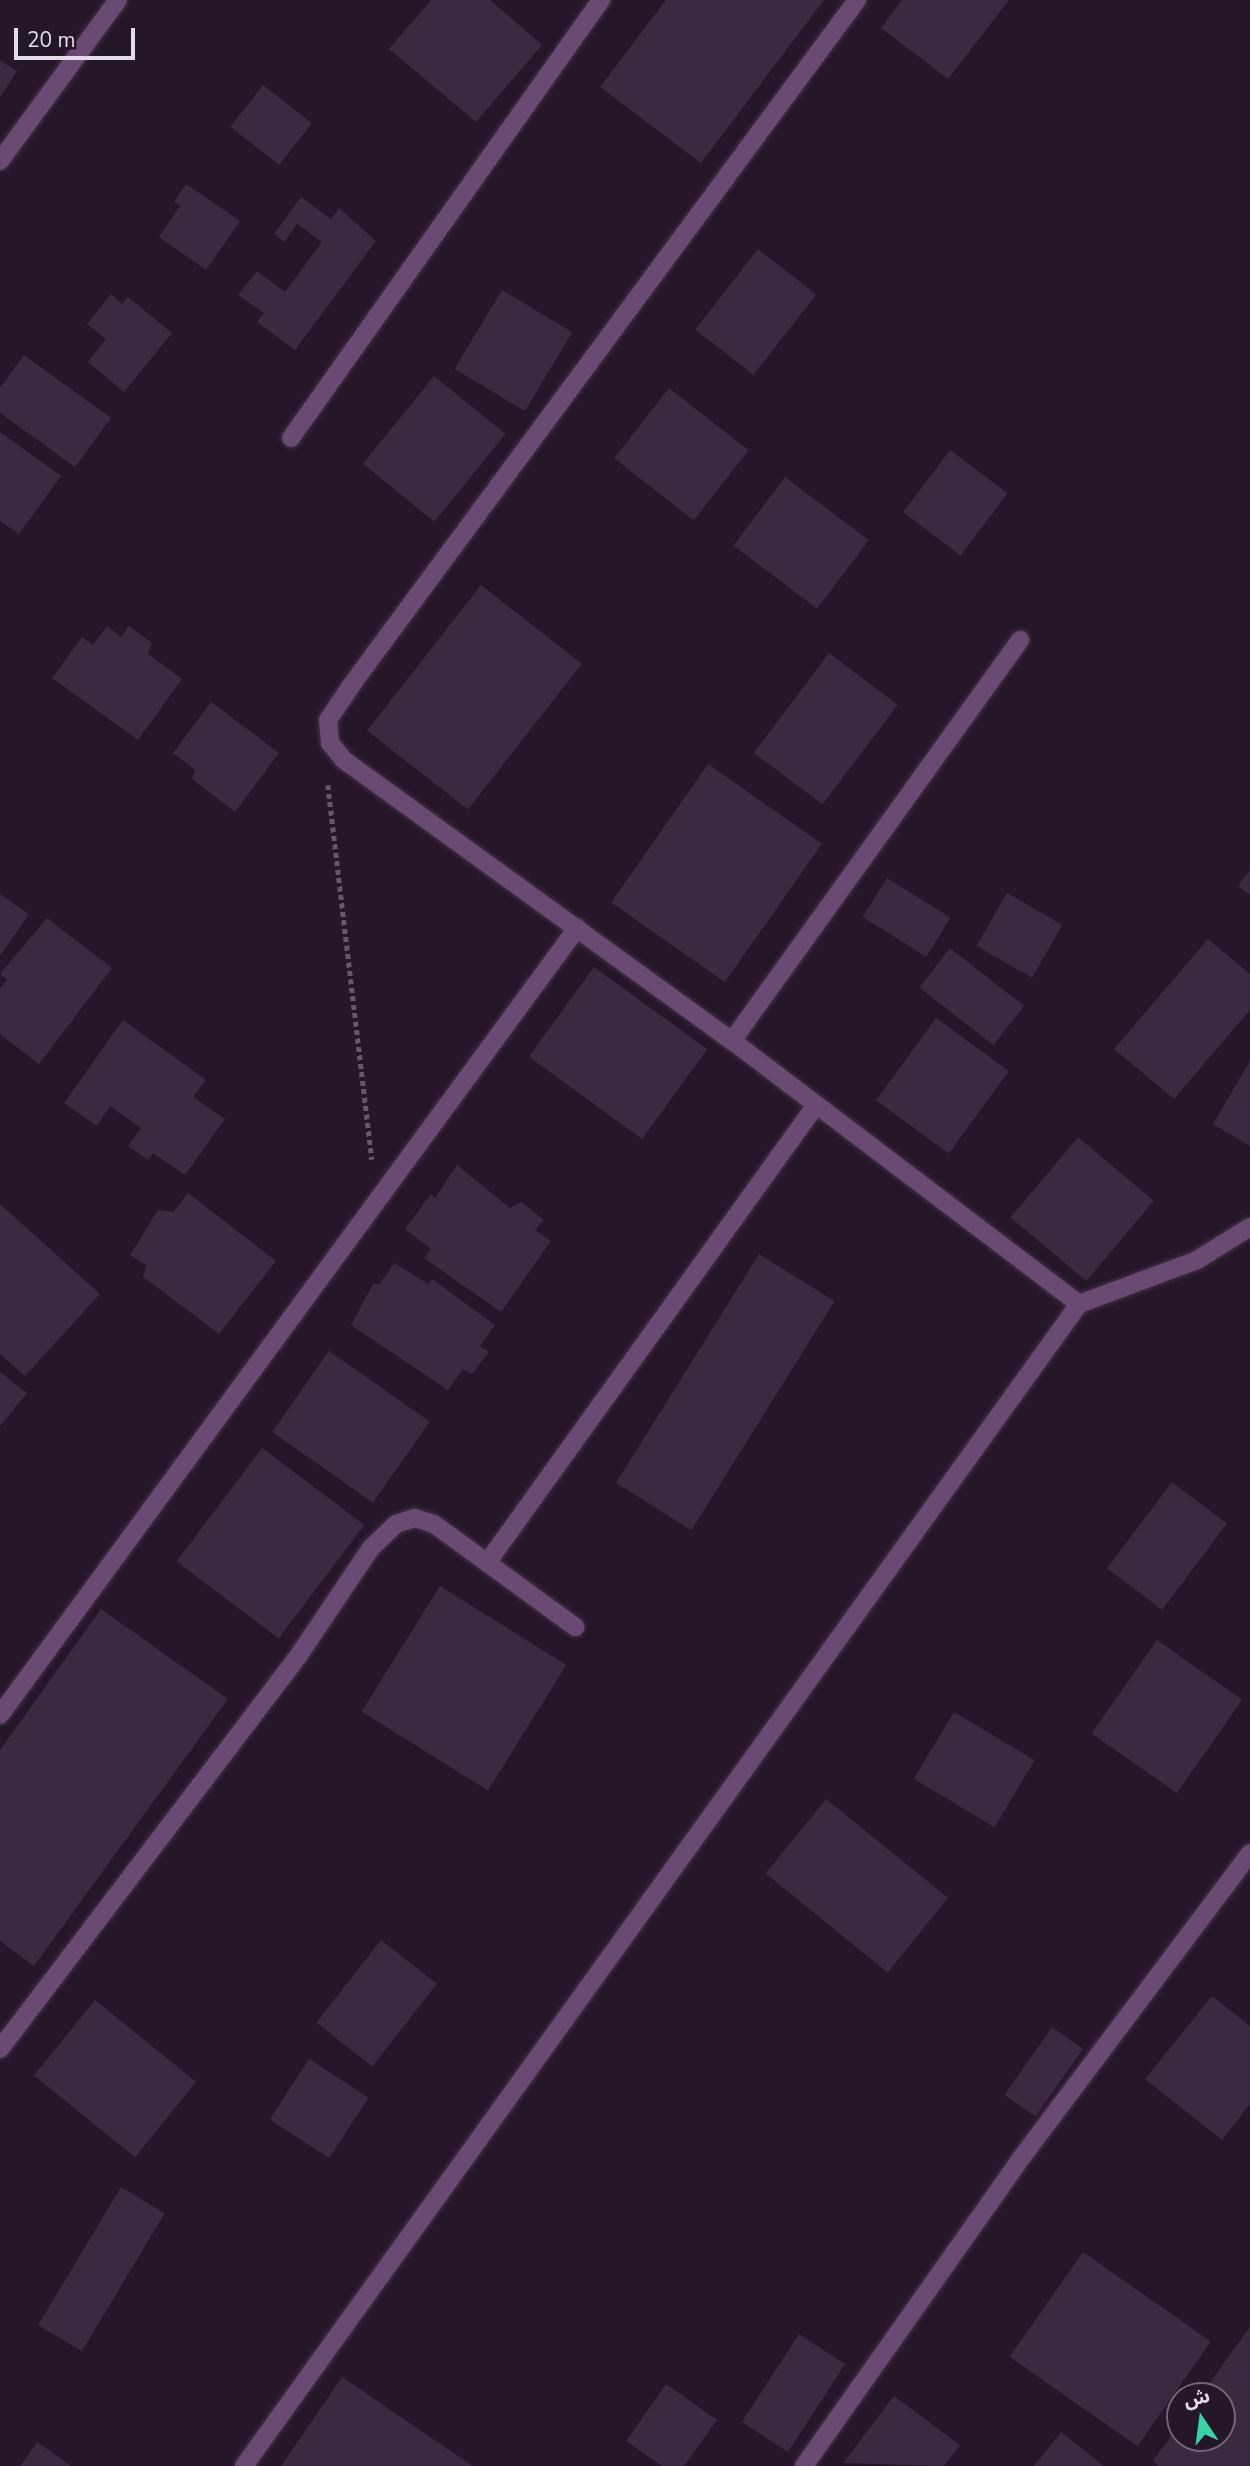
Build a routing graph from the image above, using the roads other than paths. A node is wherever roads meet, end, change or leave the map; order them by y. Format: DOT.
graph roads {
  1 [pos="118,0"];
  2 [pos="601,0"];
  3 [pos="857,0"];
  4 [pos="0,161"];
  5 [pos="290,438"];
  6 [pos="1020,640"];
  7 [pos="577,928"];
  8 [pos="732,1041"];
  9 [pos="816,1105"];
  10 [pos="1250,1227"];
  11 [pos="1079,1304"];
  12 [pos="487,1563"];
  13 [pos="575,1628"];
  14 [pos="0,1716"];
  15 [pos="1250,1853"];
  16 [pos="0,2049"];
  17 [pos="244,2466"];
  18 [pos="804,2466"];
  1 -- 4 [label="street"];
  2 -- 5 [label="street"];
  3 -- 7 [label="street"];
  6 -- 8 [label="street"];
  7 -- 8 [label="street"];
  7 -- 14 [label="street"];
  8 -- 9 [label="street"];
  9 -- 11 [label="street"];
  9 -- 12 [label="street"];
  10 -- 11 [label="street"];
  11 -- 17 [label="street"];
  12 -- 13 [label="street"];
  12 -- 16 [label="street"];
  15 -- 18 [label="street"];
}
